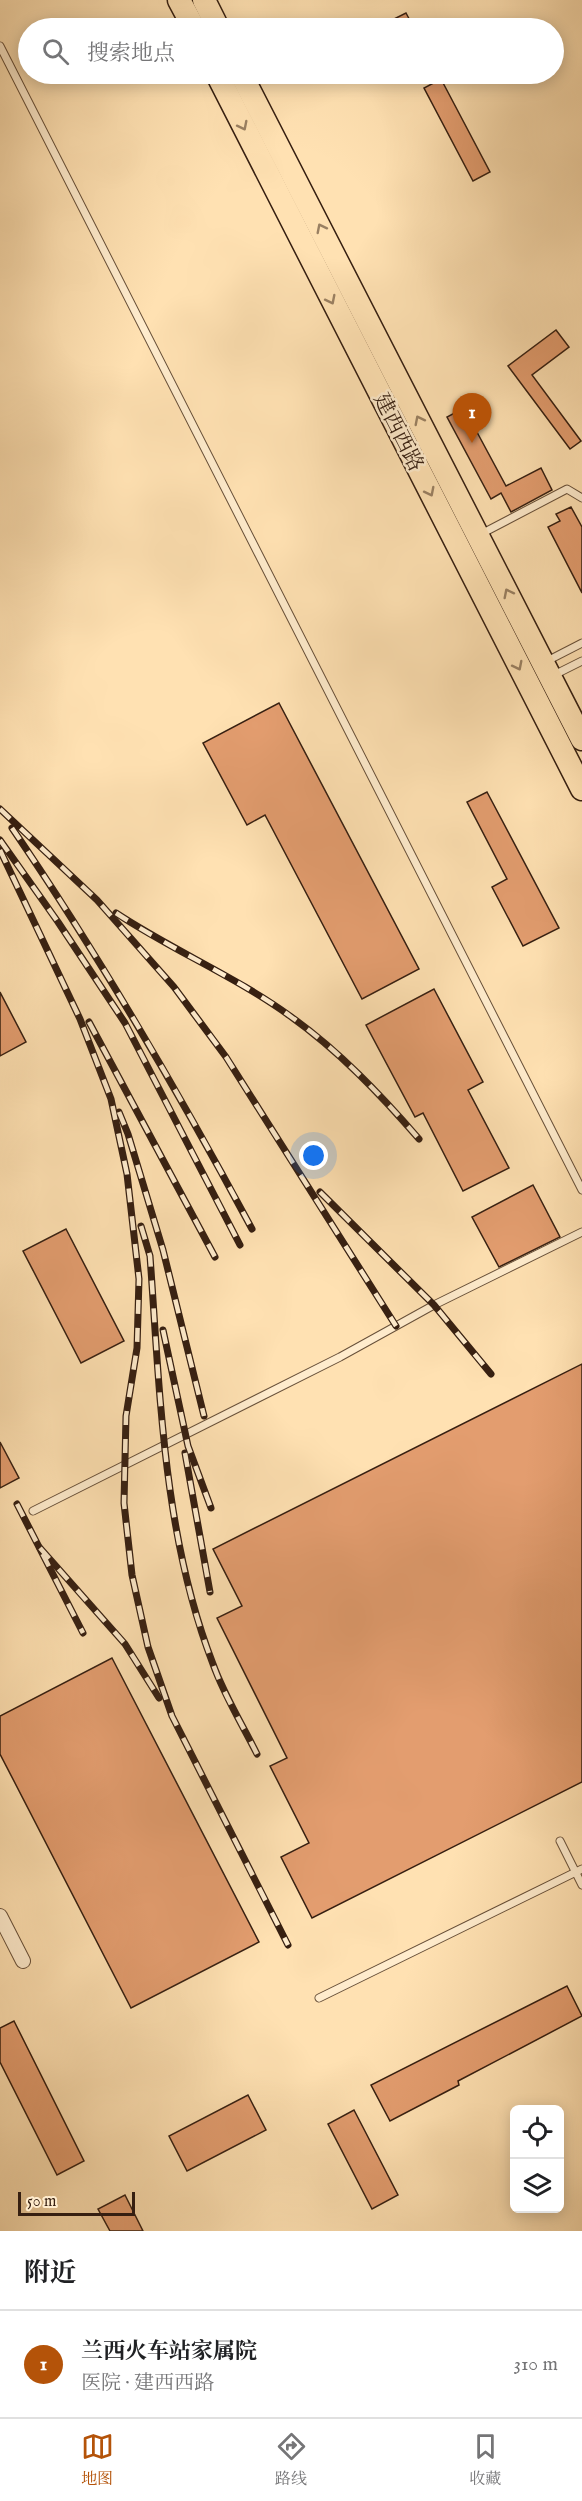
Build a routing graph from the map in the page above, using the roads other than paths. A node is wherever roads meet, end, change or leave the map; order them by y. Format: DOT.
graph roads {
  1 [pos="179,0"];
  2 [pos="204,0"];
  3 [pos="189,18"];
  4 [pos="213,18"];
  5 [pos="0,46"];
  6 [pos="18,81"];
  7 [pos="19,84"];
  8 [pos="222,84"];
  9 [pos="247,84"];
  10 [pos="582,498"];
  11 [pos="478,536"];
  12 [pos="582,643"];
  13 [pos="582,661"];
  14 [pos="547,670"];
  15 [pos="582,739"];
  16 [pos="582,789"];
  17 [pos="582,1190"];
  18 [pos="582,1232"];
  19 [pos="33,1511"];
  20 [pos="560,1841"];
  21 [pos="579,1870"];
  22 [pos="582,1885"];
  23 [pos="0,1916"];
  24 [pos="23,1961"];
  25 [pos="318,1998"];
  1 -- 3 [label="highway"];
  2 -- 4 [label="highway"];
  5 -- 6 [label="lane"];
  7 -- 17 [label="lane"];
  8 -- 16 [label="highway, 建西西路, one-way"];
  11 -- 9 [label="highway, 建西西路, one-way"];
  10 -- 11 [label="lane"];
  14 -- 11 [label="highway, 建西西路, one-way"];
  12 -- 14 [label="lane"];
  13 -- 14 [label="lane"];
  14 -- 15 [label="highway, 建西西路"];
  18 -- 19 [label="lane"];
  20 -- 21 [label="lane"];
  21 -- 22 [label="lane"];
  21 -- 25 [label="lane"];
  23 -- 24 [label="street"];
}
